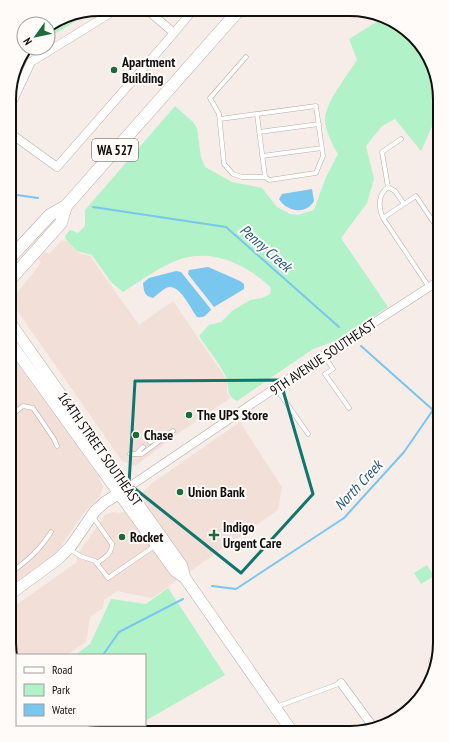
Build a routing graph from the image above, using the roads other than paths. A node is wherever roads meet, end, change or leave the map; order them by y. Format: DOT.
graph roads {
  1 [pos="106,16"];
  2 [pos="154,16"];
  3 [pos="188,16"];
  4 [pos="234,16"];
  5 [pos="174,33"];
  6 [pos="246,57"];
  7 [pos="17,92"];
  8 [pos="257,114"];
  9 [pos="220,119"];
  10 [pos="319,124"];
  11 [pos="259,132"];
  12 [pos="16,137"];
  13 [pos="401,139"];
  14 [pos="322,148"];
  15 [pos="262,156"];
  16 [pos="265,177"];
  17 [pos="388,187"];
  18 [pos="404,204"];
  19 [pos="66,206"];
  20 [pos="383,218"];
  21 [pos="433,222"];
  22 [pos="21,246"];
  23 [pos="16,249"];
  24 [pos="16,251"];
  25 [pos="16,273"];
  26 [pos="433,284"];
  27 [pos="429,287"];
  28 [pos="16,331"];
  29 [pos="16,349"];
  30 [pos="324,355"];
  31 [pos="276,388"];
  32 [pos="349,408"];
  33 [pos="16,412"];
  34 [pos="173,431"];
  35 [pos="308,434"];
  36 [pos="166,438"];
  37 [pos="150,442"];
  38 [pos="57,446"];
  39 [pos="143,446"];
  40 [pos="130,454"];
  41 [pos="136,454"];
  42 [pos="124,490"];
  43 [pos="92,515"];
  44 [pos="51,532"];
  45 [pos="156,545"];
  46 [pos="68,549"];
  47 [pos="97,563"];
  48 [pos="16,569"];
  49 [pos="185,578"];
  50 [pos="16,590"];
  51 [pos="341,683"];
  52 [pos="276,707"];
  53 [pos="370,723"];
  54 [pos="288,726"];
  1 -- 7 [label="street"];
  2 -- 5 [label="street"];
  3 -- 5 [label="street"];
  4 -- 19 [label="main road, WA 527"];
  5 -- 12 [label="street"];
  6 -- 9 [label="lane"];
  8 -- 9 [label="lane"];
  8 -- 10 [label="lane"];
  8 -- 11 [label="lane"];
  9 -- 16 [label="lane"];
  10 -- 11 [label="lane"];
  10 -- 14 [label="lane"];
  11 -- 15 [label="lane"];
  13 -- 17 [label="lane"];
  14 -- 15 [label="lane"];
  14 -- 16 [label="lane"];
  15 -- 16 [label="lane"];
  17 -- 18 [label="lane"];
  17 -- 20 [label="lane"];
  18 -- 20 [label="lane"];
  18 -- 21 [label="lane"];
  19 -- 22 [label="main road, WA 527"];
  19 -- 25 [label="main road, WA 527"];
  20 -- 27 [label="lane"];
  22 -- 23 [label="main road"];
  22 -- 24 [label="main road, WA 527"];
  26 -- 27 [label="street, 9TH AVENUE SOUTHEAST"];
  27 -- 30 [label="street, 9TH AVENUE SOUTHEAST"];
  28 -- 42 [label="main road, 164TH STREET SOUTHEAST"];
  29 -- 42 [label="main road, 164TH STREET SOUTHEAST"];
  30 -- 31 [label="street, 9TH AVENUE SOUTHEAST"];
  30 -- 32 [label="lane"];
  31 -- 35 [label="lane"];
  31 -- 42 [label="street, 9TH AVENUE SOUTHEAST"];
  33 -- 38 [label="lane"];
  34 -- 36 [label="lane"];
  36 -- 37 [label="lane"];
  36 -- 41 [label="lane"];
  39 -- 41 [label="lane"];
  40 -- 41 [label="lane"];
  42 -- 43 [label="main road"];
  42 -- 45 [label="main road, 164TH STREET SOUTHEAST"];
  42 -- 49 [label="main road, 164TH STREET SOUTHEAST"];
  43 -- 46 [label="main road"];
  43 -- 47 [label="lane"];
  44 -- 48 [label="lane"];
  45 -- 47 [label="lane"];
  45 -- 49 [label="main road, 164TH STREET SOUTHEAST"];
  46 -- 47 [label="lane"];
  46 -- 50 [label="main road"];
  49 -- 52 [label="main road, 164TH STREET SOUTHEAST"];
  51 -- 52 [label="lane"];
  51 -- 53 [label="street"];
  52 -- 54 [label="main road, 164TH STREET SOUTHEAST"];
}
